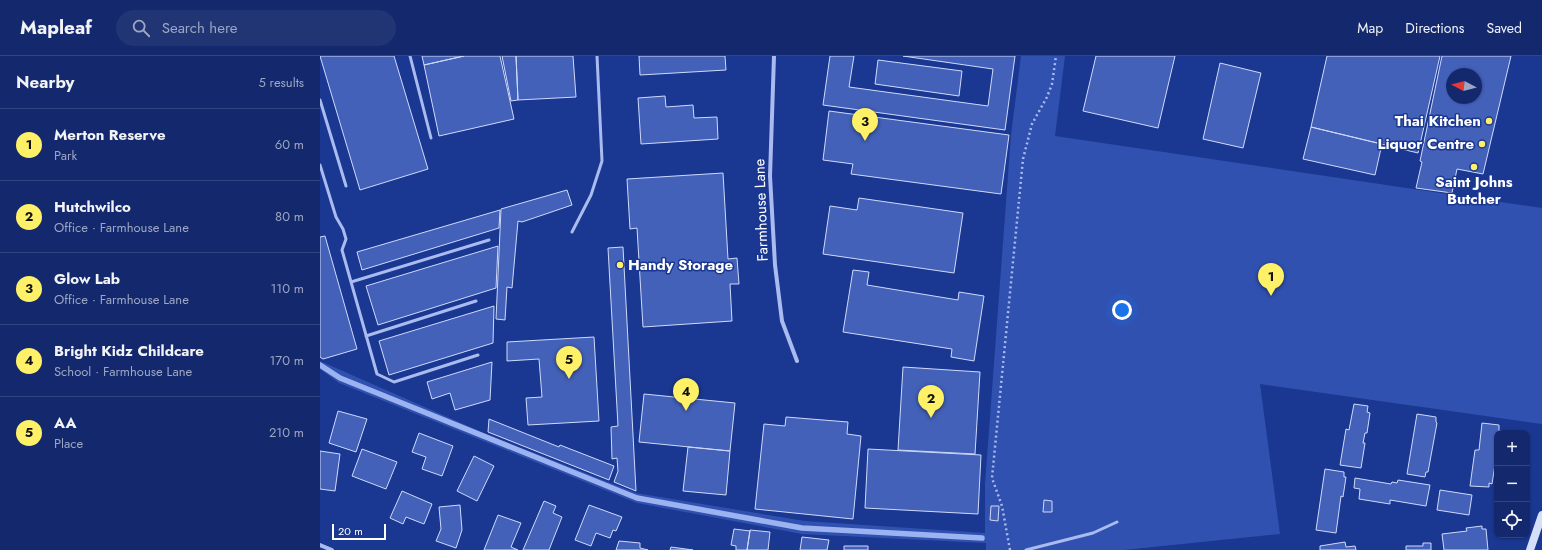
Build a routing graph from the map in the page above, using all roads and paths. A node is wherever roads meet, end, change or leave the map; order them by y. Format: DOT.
graph roads {
  1 [pos="410,56"];
  2 [pos="597,56"];
  3 [pos="774,56"];
  4 [pos="1056,56"];
  5 [pos="320,100"];
  6 [pos="431,138"];
  7 [pos="320,166"];
  8 [pos="346,186"];
  9 [pos="572,232"];
  10 [pos="489,240"];
  11 [pos="351,282"];
  12 [pos="476,301"];
  13 [pos="366,336"];
  14 [pos="478,356"];
  15 [pos="797,361"];
  16 [pos="1542,515"];
  17 [pos="1117,522"];
  18 [pos="320,545"];
  19 [pos="332,550"];
  20 [pos="1010,550"];
  21 [pos="1026,550"];
  22 [pos="1530,550"];
  1 -- 6 [label="lane"];
  2 -- 9 [label="lane"];
  3 -- 15 [label="street, Farmhouse Lane"];
  4 -- 20 [label="path"];
  5 -- 8 [label="lane"];
  7 -- 11 [label="lane"];
  10 -- 11 [label="lane"];
  11 -- 13 [label="lane"];
  12 -- 13 [label="lane"];
  13 -- 14 [label="lane"];
  16 -- 22 [label="main road"];
  17 -- 21 [label="lane"];
  18 -- 19 [label="street"];
}
